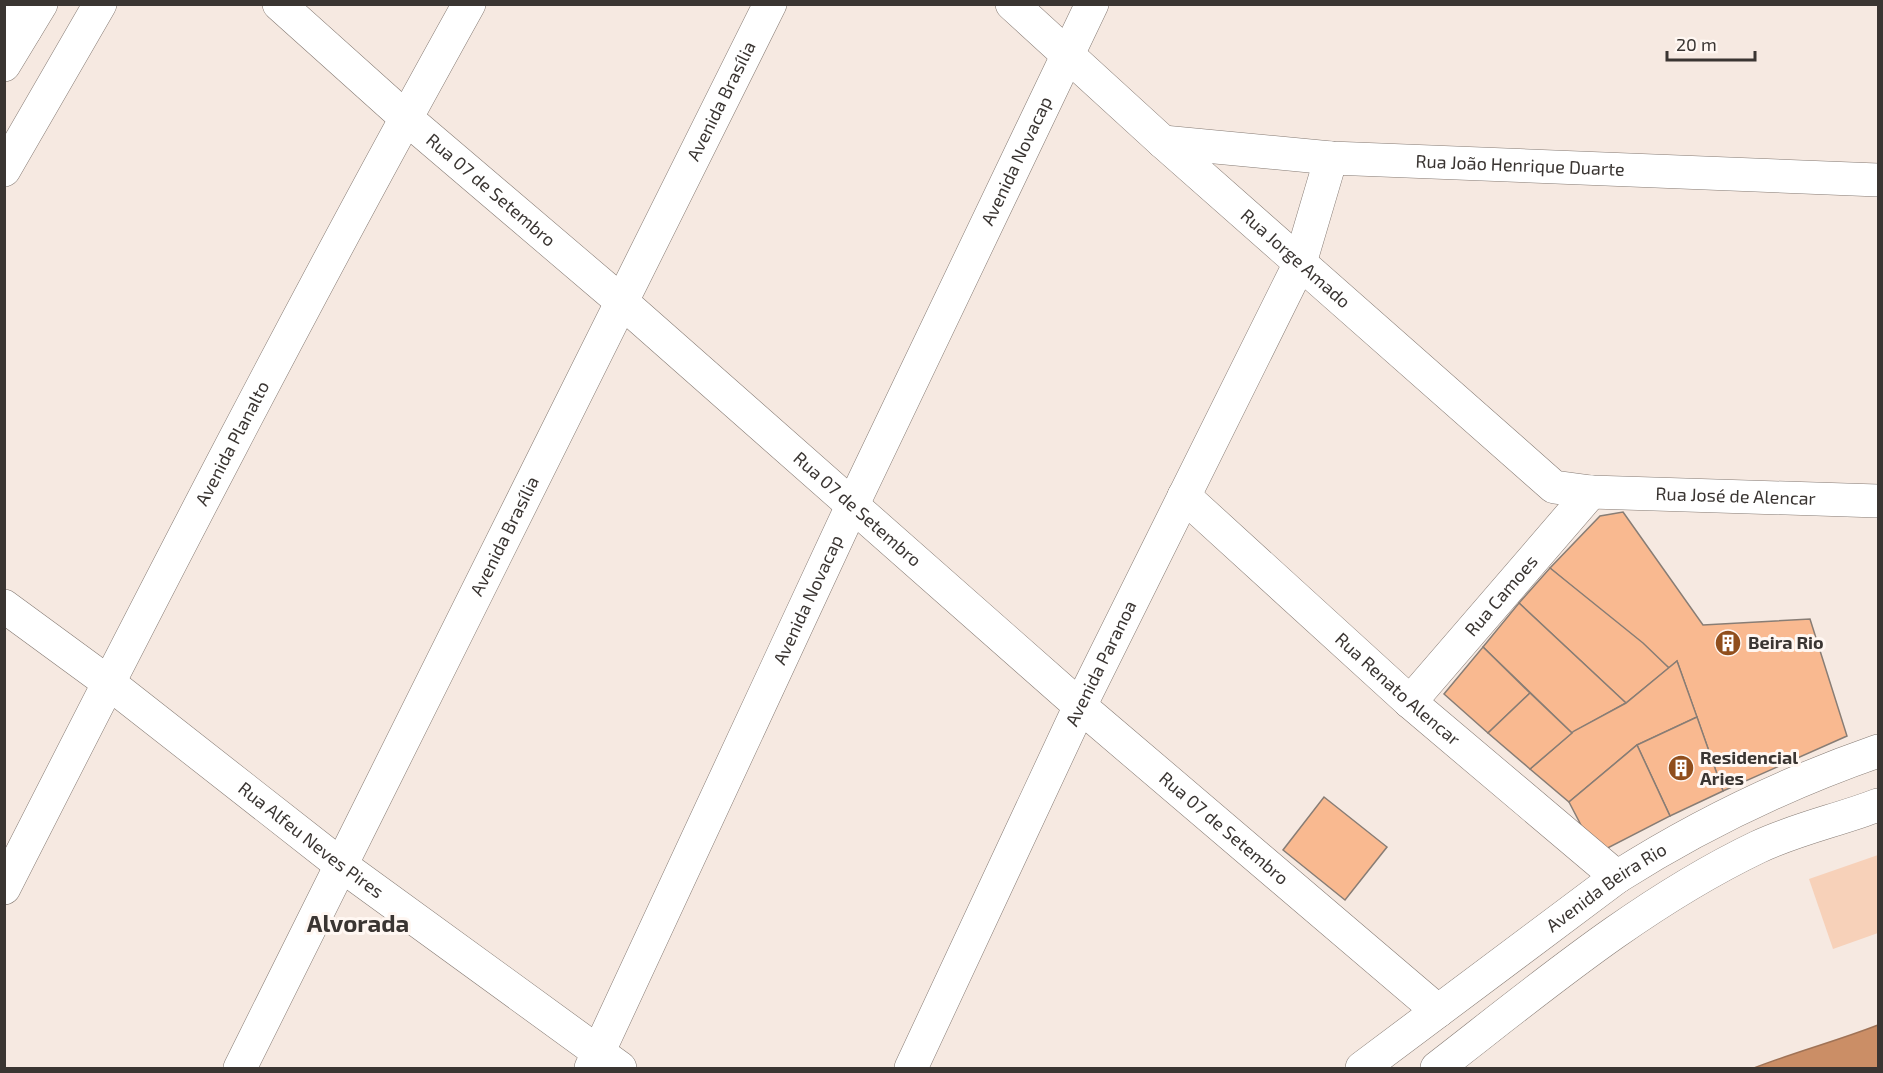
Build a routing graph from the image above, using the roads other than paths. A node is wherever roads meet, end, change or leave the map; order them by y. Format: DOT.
graph roads {
  1 [pos="100,4"];
  2 [pos="279,4"];
  3 [pos="469,4"];
  4 [pos="770,4"];
  5 [pos="1012,4"];
  6 [pos="1092,4"];
  7 [pos="23,15"];
  8 [pos="1069,54"];
  9 [pos="4,66"];
  10 [pos="406,118"];
  11 [pos="1163,142"];
  12 [pos="1331,158"];
  13 [pos="4,170"];
  14 [pos="1878,180"];
  15 [pos="1300,263"];
  16 [pos="622,302"];
  17 [pos="1591,492"];
  18 [pos="1184,496"];
  19 [pos="1878,501"];
  20 [pos="852,507"];
  21 [pos="4,606"];
  22 [pos="109,683"];
  23 [pos="1410,702"];
  24 [pos="1080,706"];
  25 [pos="1878,751"];
  26 [pos="1878,805"];
  27 [pos="341,865"];
  28 [pos="1617,877"];
  29 [pos="4,888"];
  30 [pos="1438,1011"];
  31 [pos="603,1063"];
  32 [pos="240,1068"];
  33 [pos="911,1068"];
  34 [pos="1362,1068"];
  35 [pos="1437,1068"];
  1 -- 13 [label="street"];
  2 -- 10 [label="street, Rua 07 de Setembro"];
  3 -- 10 [label="street, Avenida Planalto"];
  4 -- 16 [label="street, Avenida Brasília"];
  5 -- 8 [label="street, Rua Jorge Amado"];
  6 -- 8 [label="street, Avenida Novacap"];
  7 -- 9 [label="street"];
  8 -- 11 [label="street, Rua Jorge Amado"];
  8 -- 20 [label="street, Avenida Novacap"];
  10 -- 16 [label="street, Rua 07 de Setembro"];
  10 -- 22 [label="street, Avenida Planalto"];
  11 -- 12 [label="street, Rua João Henrique Duarte"];
  11 -- 15 [label="street, Rua Jorge Amado"];
  12 -- 14 [label="street, Rua João Henrique Duarte"];
  12 -- 15 [label="street, Avenida Paranoa"];
  15 -- 17 [label="street, Rua Jorge Amado"];
  15 -- 18 [label="street, Avenida Paranoa"];
  16 -- 20 [label="street, Rua 07 de Setembro"];
  16 -- 27 [label="street, Avenida Brasília"];
  17 -- 19 [label="street, Rua José de Alencar"];
  17 -- 23 [label="street, Rua Camoes"];
  18 -- 23 [label="street, Rua Renato Alencar"];
  18 -- 24 [label="street, Avenida Paranoa"];
  20 -- 24 [label="street, Rua 07 de Setembro"];
  20 -- 31 [label="street, Avenida Novacap"];
  21 -- 22 [label="street, Rua Alfeu Neves Pires"];
  22 -- 27 [label="street, Rua Alfeu Neves Pires"];
  22 -- 29 [label="street, Avenida Planalto"];
  23 -- 28 [label="street, Rua Renato Alencar"];
  24 -- 30 [label="street, Rua 07 de Setembro"];
  24 -- 33 [label="street, Avenida Paranoa"];
  25 -- 28 [label="street, Avenida Beira Rio"];
  26 -- 35 [label="street"];
  27 -- 31 [label="street, Rua Alfeu Neves Pires"];
  27 -- 32 [label="street, Avenida Brasília"];
  28 -- 30 [label="street, Avenida Beira Rio"];
  30 -- 34 [label="street, Avenida Beira Rio"];
}
